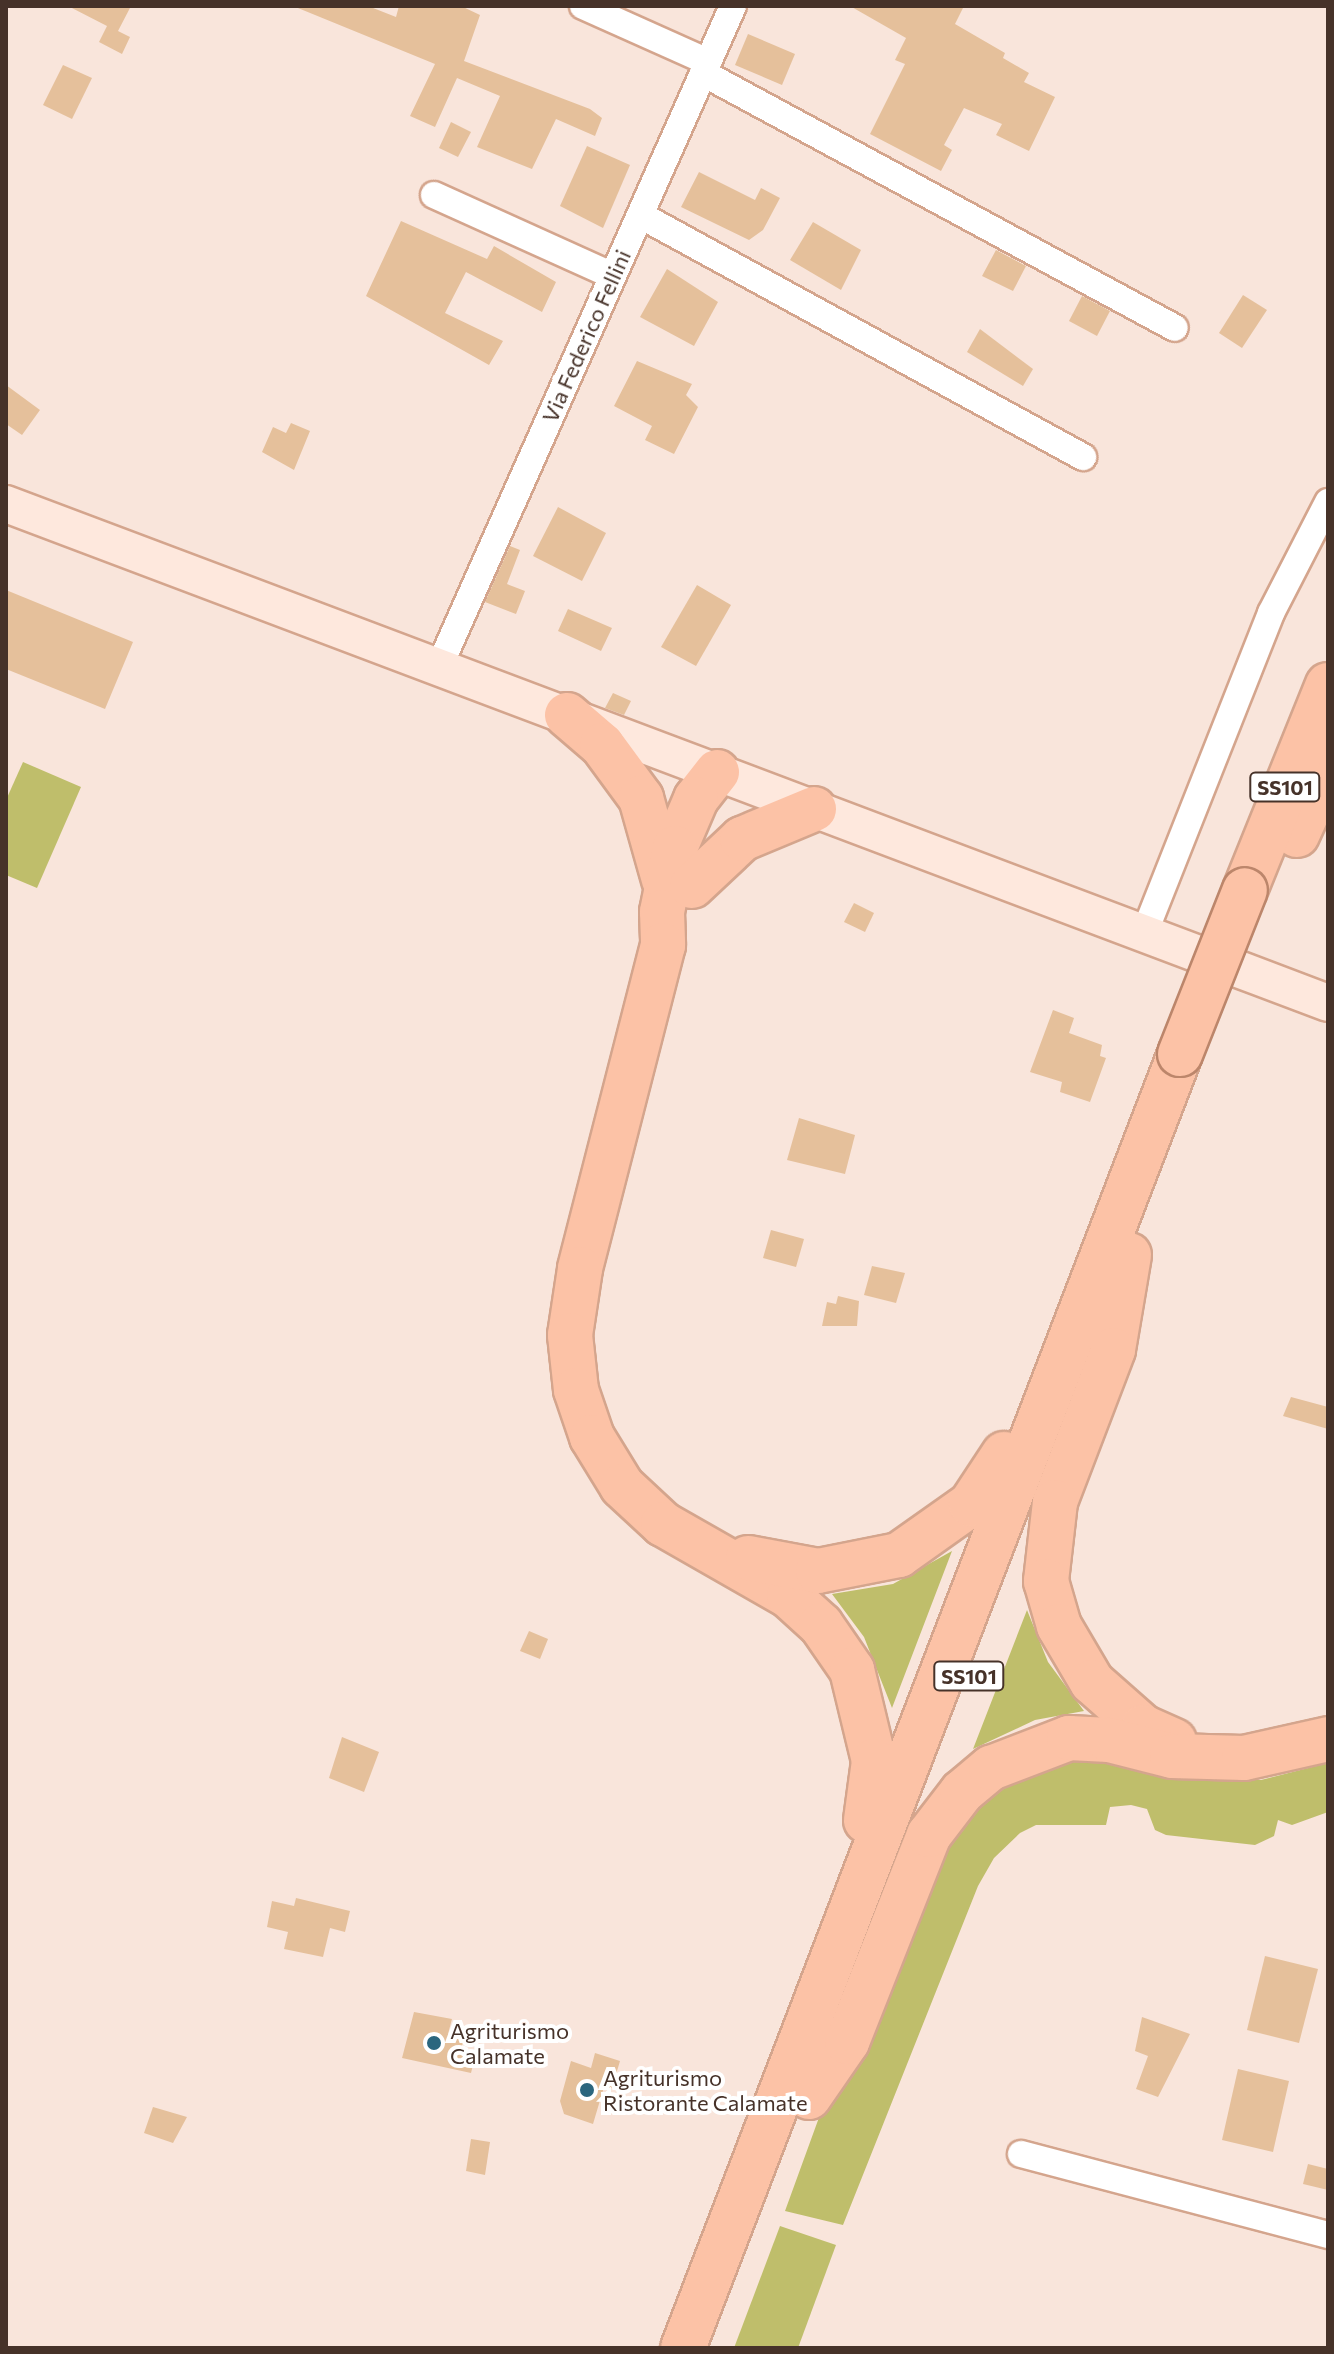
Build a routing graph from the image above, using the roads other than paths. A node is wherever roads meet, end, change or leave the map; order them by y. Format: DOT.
graph roads {
  1 [pos="583,6"];
  2 [pos="733,6"];
  3 [pos="705,68"];
  4 [pos="434,195"];
  5 [pos="640,215"];
  6 [pos="613,276"];
  7 [pos="1175,328"];
  8 [pos="1083,457"];
  9 [pos="1328,502"];
  10 [pos="6,504"];
  11 [pos="439,667"];
  12 [pos="1328,685"];
  13 [pos="567,715"];
  14 [pos="1328,767"];
  15 [pos="717,772"];
  16 [pos="814,809"];
  17 [pos="679,888"];
  18 [pos="1258,895"];
  19 [pos="1144,934"];
  20 [pos="1328,1003"];
  21 [pos="1193,1058"];
  22 [pos="1129,1255"];
  23 [pos="1085,1288"];
  24 [pos="697,1544"];
  25 [pos="1328,1739"];
  26 [pos="1222,1758"];
  27 [pos="852,1907"];
  28 [pos="809,2097"];
  29 [pos="1021,2154"];
  30 [pos="1328,2235"];
  31 [pos="683,2348"];
  32 [pos="714,2348"];
  1 -- 3 [label="street"];
  2 -- 3 [label="street, Via Federico Fellini"];
  3 -- 5 [label="street, Via Federico Fellini"];
  3 -- 7 [label="street"];
  4 -- 6 [label="street"];
  5 -- 6 [label="street, Via Federico Fellini"];
  5 -- 8 [label="street"];
  6 -- 11 [label="street, Via Federico Fellini"];
  9 -- 19 [label="street"];
  10 -- 11 [label="main road"];
  11 -- 13 [label="main road"];
  12 -- 18 [label="highway, SS101"];
  13 -- 15 [label="main road"];
  13 -- 17 [label="highway"];
  14 -- 18 [label="highway, SS101"];
  15 -- 16 [label="main road"];
  15 -- 17 [label="highway"];
  16 -- 17 [label="highway"];
  16 -- 19 [label="main road"];
  17 -- 24 [label="highway"];
  18 -- 21 [label="highway, SS101"];
  19 -- 20 [label="main road"];
  21 -- 22 [label="highway, SS101"];
  21 -- 23 [label="highway, SS101"];
  22 -- 26 [label="highway"];
  22 -- 28 [label="highway, SS101"];
  23 -- 24 [label="highway"];
  23 -- 27 [label="highway, SS101"];
  24 -- 27 [label="highway"];
  25 -- 26 [label="highway"];
  26 -- 28 [label="highway"];
  27 -- 31 [label="highway, SS101"];
  28 -- 32 [label="highway, SS101"];
  29 -- 30 [label="street"];
}
